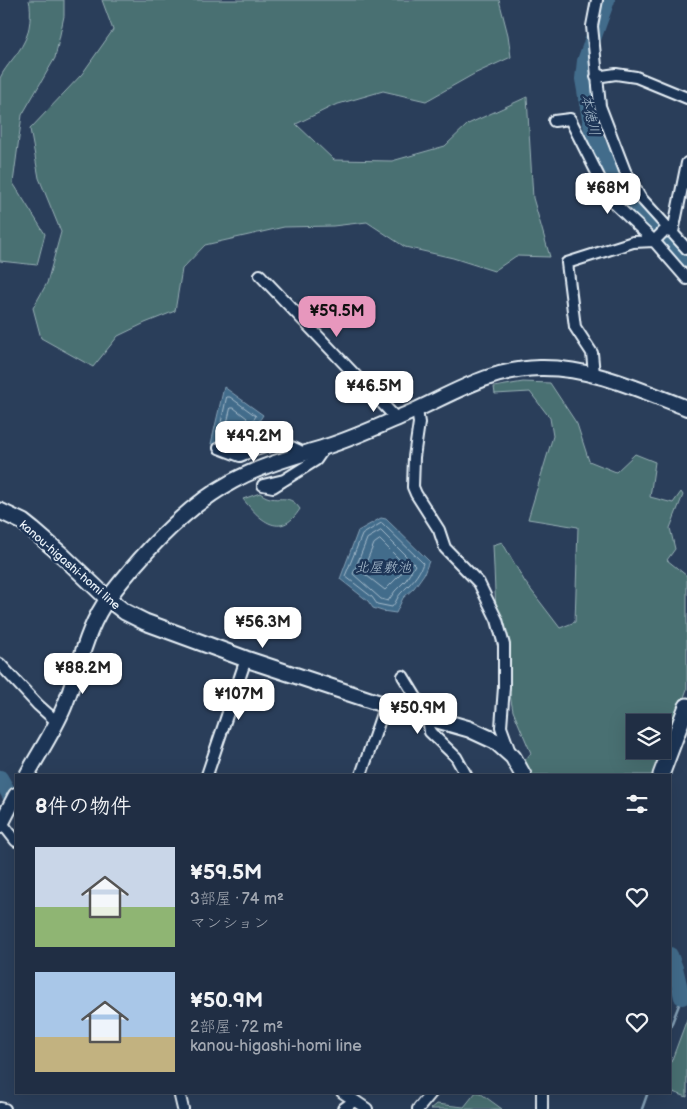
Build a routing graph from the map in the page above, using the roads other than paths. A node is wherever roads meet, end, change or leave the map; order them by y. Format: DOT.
graph roads {
  1 [pos="597,0"];
  2 [pos="596,74"];
  3 [pos="687,98"];
  4 [pos="554,121"];
  5 [pos="687,163"];
  6 [pos="668,232"];
  7 [pos="654,241"];
  8 [pos="687,248"];
  9 [pos="260,275"];
  10 [pos="687,278"];
  11 [pos="594,374"];
  12 [pos="687,408"];
  13 [pos="417,410"];
  14 [pos="397,419"];
  15 [pos="325,447"];
  16 [pos="219,448"];
  17 [pos="302,453"];
  18 [pos="284,480"];
  19 [pos="0,511"];
  20 [pos="108,599"];
  21 [pos="246,659"];
  22 [pos="0,664"];
  23 [pos="403,676"];
  24 [pos="385,705"];
  25 [pos="687,706"];
  26 [pos="428,717"];
  27 [pos="57,722"];
  28 [pos="513,757"];
  29 [pos="28,774"];
  30 [pos="207,774"];
  31 [pos="361,774"];
  32 [pos="465,774"];
  33 [pos="522,774"];
  34 [pos="661,774"];
  35 [pos="15,797"];
  36 [pos="3,820"];
  37 [pos="15,839"];
  38 [pos="180,1094"];
  39 [pos="345,1094"];
  40 [pos="430,1094"];
  41 [pos="542,1094"];
  42 [pos="354,1101"];
  43 [pos="0,1108"];
  44 [pos="5,1109"];
  45 [pos="184,1109"];
  46 [pos="342,1109"];
  47 [pos="367,1109"];
  48 [pos="418,1109"];
  49 [pos="542,1109"];
  1 -- 2 [label="street"];
  2 -- 3 [label="street"];
  2 -- 6 [label="street"];
  4 -- 7 [label="street"];
  5 -- 6 [label="street"];
  6 -- 7 [label="street"];
  6 -- 8 [label="street"];
  7 -- 10 [label="street"];
  7 -- 11 [label="street"];
  9 -- 14 [label="street"];
  11 -- 12 [label="street"];
  11 -- 13 [label="street"];
  13 -- 14 [label="street"];
  13 -- 28 [label="street"];
  14 -- 15 [label="street"];
  15 -- 17 [label="street"];
  15 -- 18 [label="street"];
  16 -- 17 [label="street"];
  17 -- 20 [label="street"];
  19 -- 20 [label="main road, kanou-higashi-homi line"];
  20 -- 21 [label="main road, kanou-higashi-homi line"];
  20 -- 27 [label="street"];
  21 -- 24 [label="main road, kanou-higashi-homi line"];
  21 -- 30 [label="street"];
  22 -- 27 [label="street"];
  23 -- 26 [label="street"];
  24 -- 26 [label="main road, kanou-higashi-homi line"];
  24 -- 31 [label="street"];
  25 -- 34 [label="main road"];
  26 -- 28 [label="main road, kanou-higashi-homi line"];
  26 -- 32 [label="street"];
  27 -- 29 [label="street"];
  28 -- 33 [label="main road, kanou-higashi-homi line"];
  35 -- 36 [label="street"];
  36 -- 37 [label="street"];
  38 -- 45 [label="street"];
  39 -- 42 [label="street"];
  40 -- 48 [label="street"];
  41 -- 49 [label="street"];
  42 -- 46 [label="street"];
  42 -- 47 [label="street"];
  43 -- 44 [label="street"];
}
